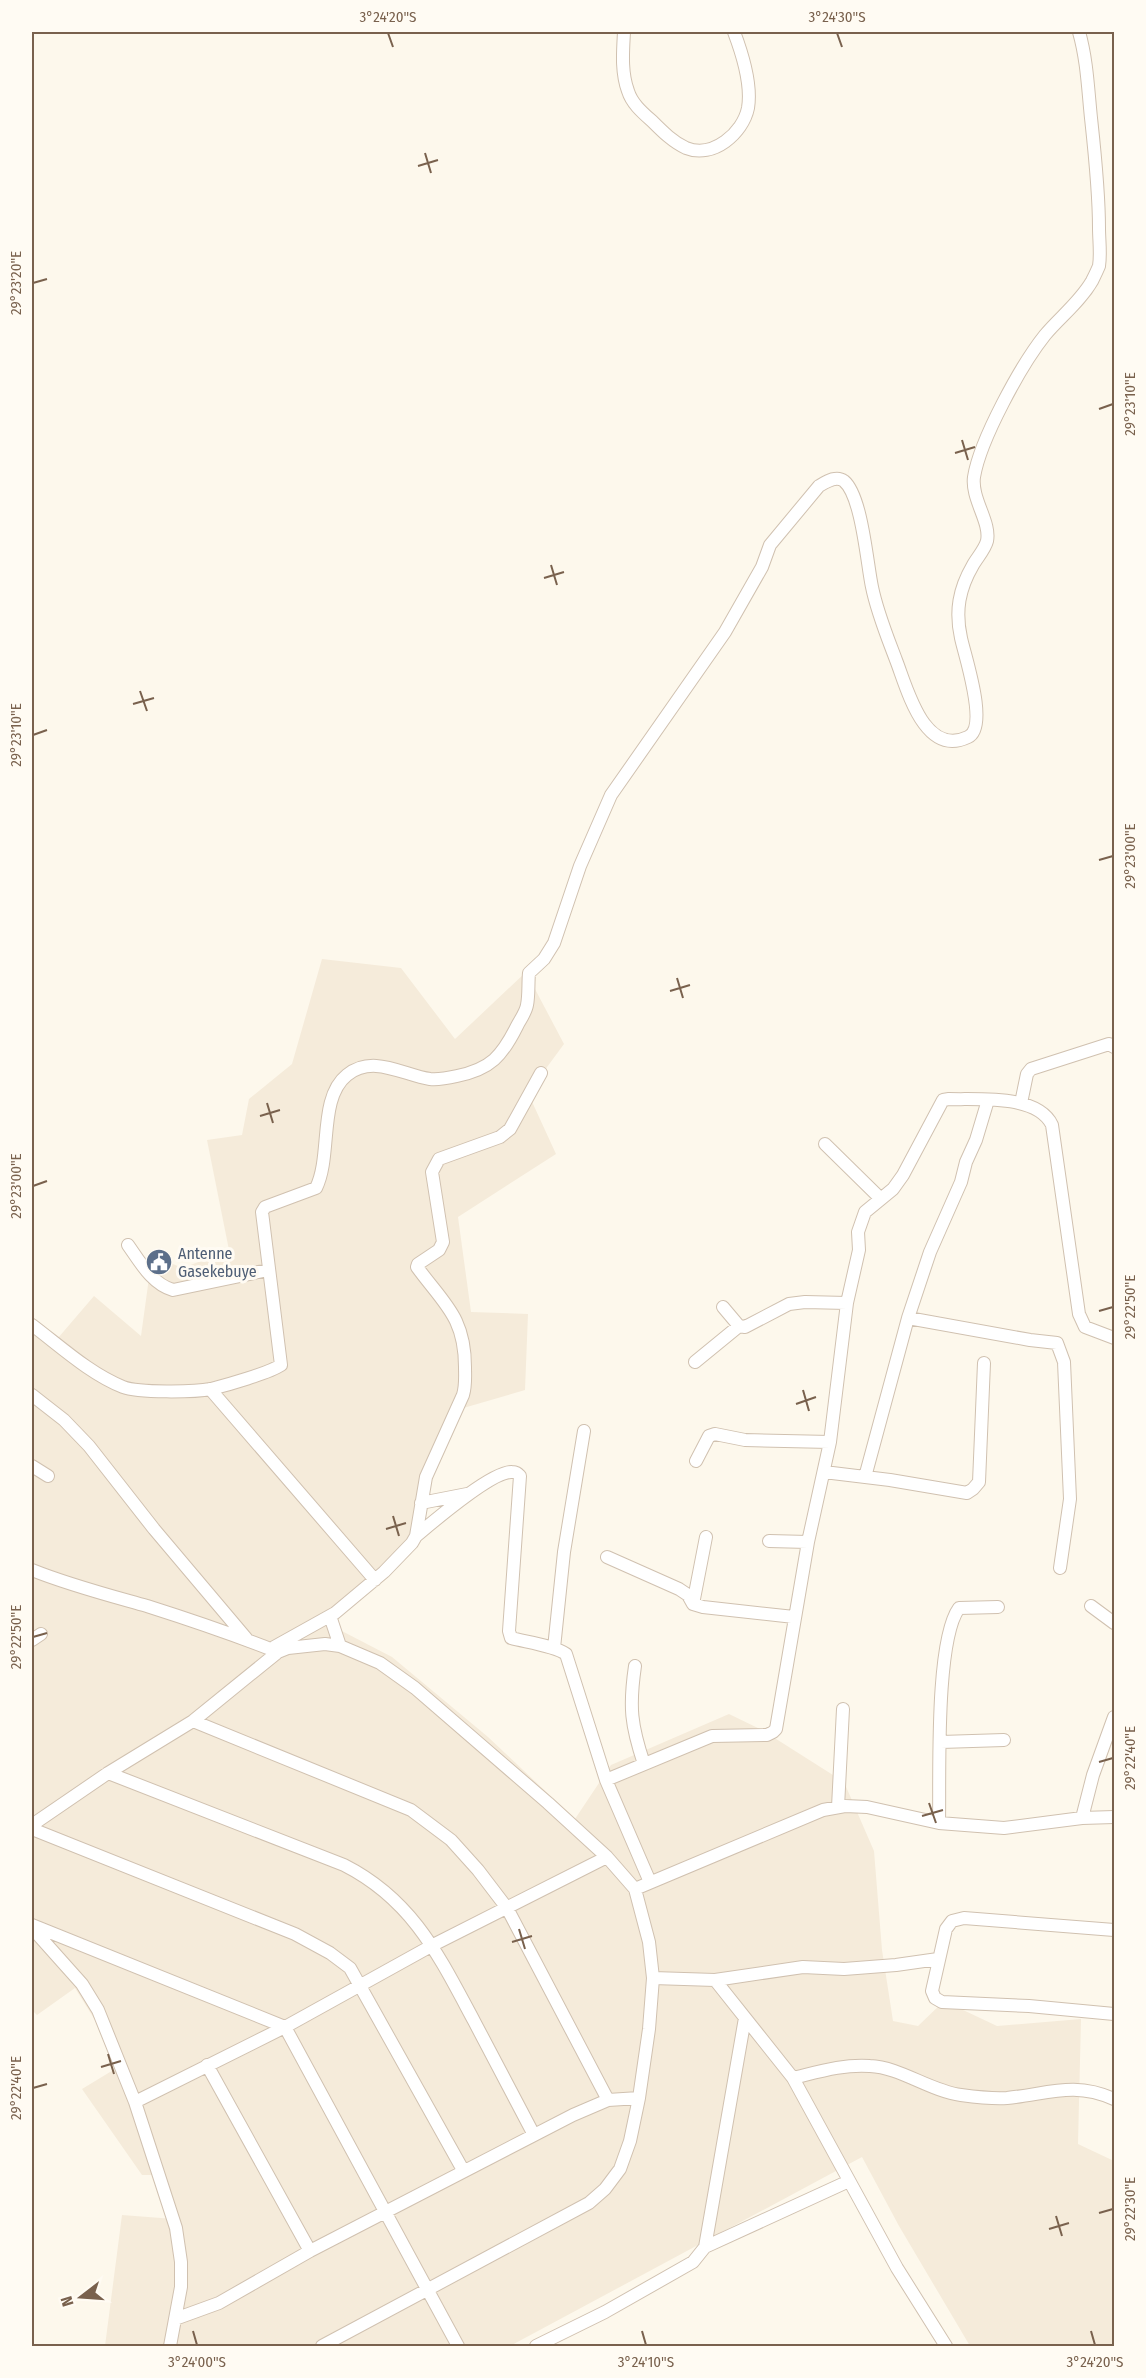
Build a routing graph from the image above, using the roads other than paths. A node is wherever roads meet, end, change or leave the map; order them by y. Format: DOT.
graph roads {
  1 [pos="624,32"];
  2 [pos="734,32"];
  3 [pos="1078,32"];
  4 [pos="1114,1047"];
  5 [pos="541,1073"];
  6 [pos="988,1100"];
  7 [pos="1021,1103"];
  8 [pos="825,1144"];
  9 [pos="881,1199"];
  10 [pos="128,1245"];
  11 [pos="268,1270"];
  12 [pos="847,1304"];
  13 [pos="723,1307"];
  14 [pos="908,1318"];
  15 [pos="32,1324"];
  16 [pos="739,1326"];
  17 [pos="1114,1338"];
  18 [pos="694,1362"];
  19 [pos="984,1363"];
  20 [pos="210,1389"];
  21 [pos="32,1395"];
  22 [pos="584,1431"];
  23 [pos="830,1442"];
  24 [pos="696,1461"];
  25 [pos="32,1466"];
  26 [pos="824,1472"];
  27 [pos="48,1476"];
  28 [pos="865,1477"];
  29 [pos="470,1493"];
  30 [pos="421,1503"];
  31 [pos="416,1536"];
  32 [pos="706,1537"];
  33 [pos="769,1541"];
  34 [pos="808,1542"];
  35 [pos="607,1557"];
  36 [pos="1060,1568"];
  37 [pos="32,1570"];
  38 [pos="375,1580"];
  39 [pos="693,1604"];
  40 [pos="1090,1606"];
  41 [pos="998,1607"];
  42 [pos="330,1616"];
  43 [pos="794,1617"];
  44 [pos="318,1623"];
  45 [pos="1114,1623"];
  46 [pos="246,1638"];
  47 [pos="325,1644"];
  48 [pos="340,1647"];
  49 [pos="554,1647"];
  50 [pos="274,1651"];
  51 [pos="635,1666"];
  52 [pos="843,1709"];
  53 [pos="1114,1717"];
  54 [pos="193,1721"];
  55 [pos="1004,1740"];
  56 [pos="941,1742"];
  57 [pos="644,1764"];
  58 [pos="108,1773"];
  59 [pos="606,1780"];
  60 [pos="838,1807"];
  61 [pos="1114,1817"];
  62 [pos="1082,1818"];
  63 [pos="939,1823"];
  64 [pos="32,1827"];
  65 [pos="606,1857"];
  66 [pos="650,1881"];
  67 [pos="635,1890"];
  68 [pos="507,1908"];
  69 [pos="32,1926"];
  70 [pos="1114,1930"];
  71 [pos="433,1945"];
  72 [pos="938,1959"];
  73 [pos="653,1978"];
  74 [pos="715,1980"];
  75 [pos="361,1985"];
  76 [pos="1114,2014"];
  77 [pos="746,2018"];
  78 [pos="285,2027"];
  79 [pos="207,2065"];
  80 [pos="793,2078"];
  81 [pos="639,2098"];
  82 [pos="1114,2099"];
  83 [pos="608,2100"];
  84 [pos="135,2102"];
  85 [pos="534,2135"];
  86 [pos="463,2170"];
  87 [pos="849,2181"];
  88 [pos="385,2212"];
  89 [pos="705,2247"];
  90 [pos="310,2251"];
  91 [pos="428,2289"];
  92 [pos="175,2319"];
  93 [pos="170,2346"];
  94 [pos="322,2346"];
  95 [pos="458,2346"];
  96 [pos="536,2346"];
  97 [pos="946,2346"];
  1 -- 2 [label="street"];
  3 -- 11 [label="street"];
  4 -- 7 [label="street"];
  5 -- 30 [label="street"];
  6 -- 7 [label="street"];
  6 -- 9 [label="street"];
  6 -- 14 [label="street"];
  7 -- 17 [label="street"];
  8 -- 9 [label="street"];
  9 -- 12 [label="street"];
  10 -- 11 [label="street"];
  11 -- 20 [label="street"];
  12 -- 16 [label="street"];
  12 -- 23 [label="street"];
  13 -- 16 [label="street"];
  14 -- 28 [label="street"];
  14 -- 36 [label="street"];
  15 -- 20 [label="street"];
  16 -- 18 [label="street"];
  19 -- 28 [label="street"];
  20 -- 38 [label="street"];
  21 -- 46 [label="street"];
  22 -- 49 [label="street"];
  23 -- 24 [label="street"];
  23 -- 26 [label="street"];
  25 -- 27 [label="street"];
  26 -- 28 [label="street"];
  26 -- 34 [label="street"];
  29 -- 30 [label="street"];
  29 -- 31 [label="street"];
  29 -- 49 [label="street"];
  30 -- 31 [label="street"];
  31 -- 38 [label="street"];
  32 -- 39 [label="street"];
  33 -- 34 [label="street"];
  34 -- 43 [label="street"];
  35 -- 39 [label="street"];
  37 -- 46 [label="street"];
  38 -- 42 [label="street"];
  39 -- 43 [label="street"];
  40 -- 45 [label="street"];
  41 -- 56 [label="street"];
  42 -- 44 [label="street"];
  42 -- 48 [label="street"];
  43 -- 57 [label="street"];
  44 -- 47 [label="street"];
  44 -- 50 [label="street"];
  46 -- 50 [label="street"];
  47 -- 48 [label="street"];
  47 -- 50 [label="street"];
  48 -- 65 [label="street"];
  49 -- 59 [label="street"];
  50 -- 54 [label="street"];
  51 -- 57 [label="street"];
  52 -- 60 [label="street"];
  53 -- 62 [label="street"];
  54 -- 58 [label="street"];
  54 -- 68 [label="street"];
  55 -- 56 [label="street"];
  56 -- 63 [label="street"];
  57 -- 59 [label="street"];
  58 -- 64 [label="street"];
  58 -- 71 [label="street"];
  59 -- 66 [label="street"];
  60 -- 63 [label="street"];
  60 -- 66 [label="street"];
  61 -- 62 [label="street"];
  62 -- 63 [label="street"];
  64 -- 75 [label="street"];
  65 -- 67 [label="street"];
  65 -- 68 [label="street"];
  66 -- 67 [label="street"];
  67 -- 73 [label="street"];
  68 -- 71 [label="street"];
  68 -- 83 [label="street"];
  69 -- 78 [label="street"];
  69 -- 84 [label="street"];
  70 -- 72 [label="street"];
  71 -- 75 [label="street"];
  71 -- 85 [label="street"];
  72 -- 74 [label="street"];
  72 -- 76 [label="street"];
  73 -- 74 [label="street"];
  73 -- 81 [label="street"];
  74 -- 77 [label="street"];
  75 -- 78 [label="street"];
  75 -- 86 [label="street"];
  77 -- 80 [label="street"];
  77 -- 89 [label="street"];
  78 -- 79 [label="street"];
  78 -- 88 [label="street"];
  79 -- 84 [label="street"];
  79 -- 90 [label="street"];
  80 -- 82 [label="street"];
  80 -- 87 [label="street"];
  81 -- 83 [label="street"];
  81 -- 91 [label="street"];
  83 -- 85 [label="street"];
  84 -- 92 [label="street"];
  85 -- 86 [label="street"];
  86 -- 88 [label="street"];
  87 -- 89 [label="street"];
  87 -- 97 [label="street"];
  88 -- 90 [label="street"];
  88 -- 91 [label="street"];
  89 -- 96 [label="street"];
  90 -- 92 [label="street"];
  91 -- 94 [label="street"];
  91 -- 95 [label="street"];
  92 -- 93 [label="street"];
}
